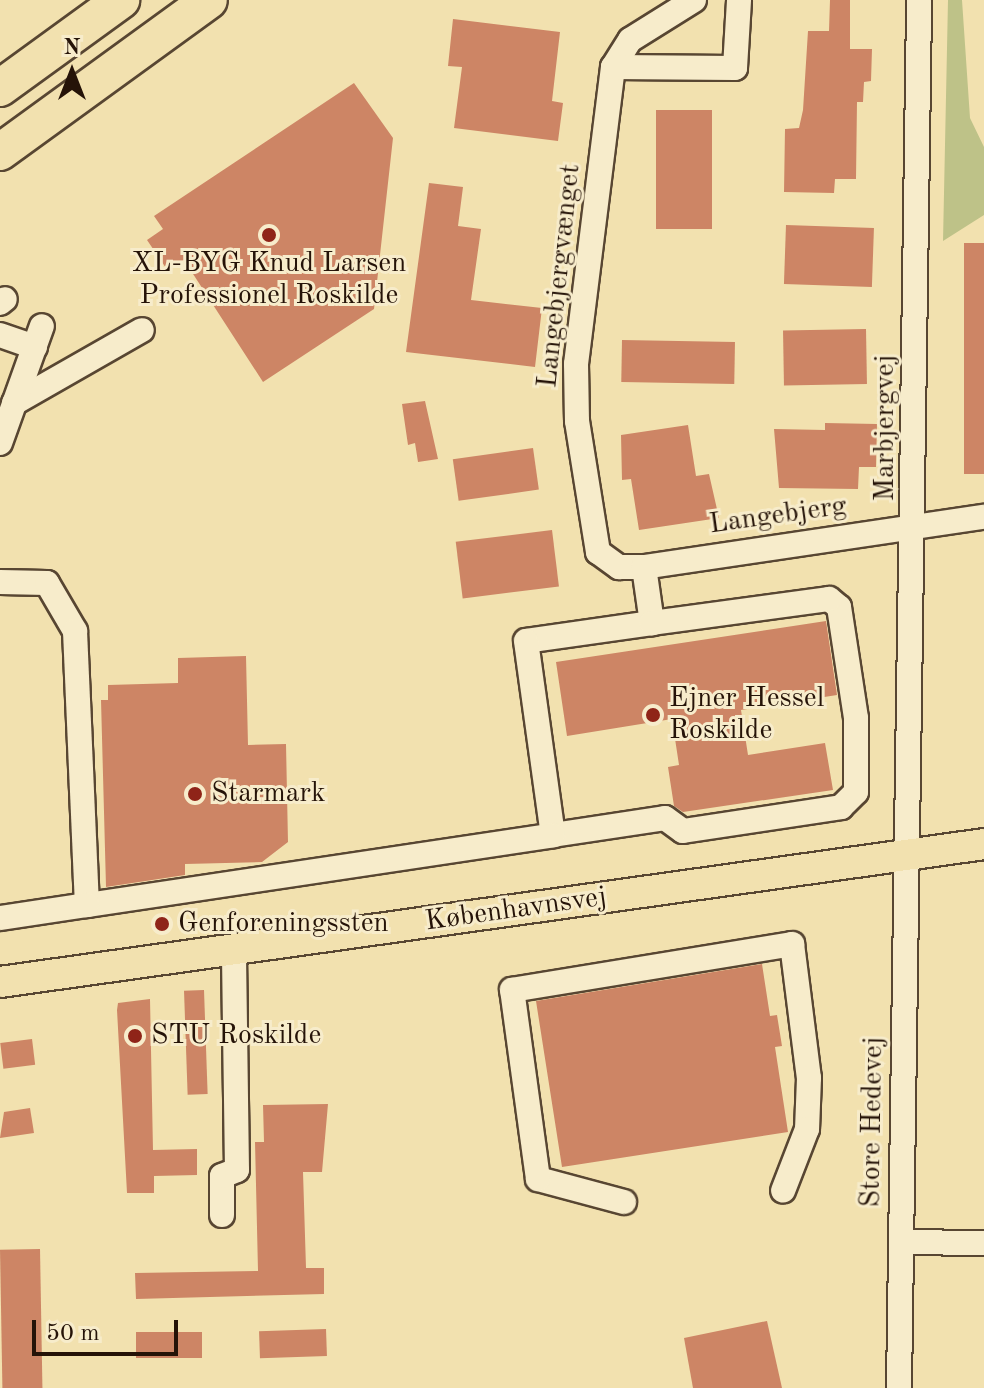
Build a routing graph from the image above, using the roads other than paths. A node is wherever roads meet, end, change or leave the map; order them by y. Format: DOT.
graph roads {
  1 [pos="121,0"];
  2 [pos="209,0"];
  3 [pos="694,0"];
  4 [pos="739,0"];
  5 [pos="919,0"];
  6 [pos="613,67"];
  7 [pos="0,88"];
  8 [pos="0,152"];
  9 [pos="142,330"];
  10 [pos="0,335"];
  11 [pos="14,403"];
  12 [pos="0,443"];
  13 [pos="984,517"];
  14 [pos="915,526"];
  15 [pos="636,567"];
  16 [pos="0,582"];
  17 [pos="652,623"];
  18 [pos="553,835"];
  19 [pos="984,844"];
  20 [pos="907,856"];
  21 [pos="87,905"];
  22 [pos="0,918"];
  23 [pos="234,949"];
  24 [pos="0,982"];
  25 [pos="783,1191"];
  26 [pos="624,1202"];
  27 [pos="222,1215"];
  28 [pos="901,1242"];
  29 [pos="984,1243"];
  30 [pos="899,1388"];
  1 -- 7 [label="highway"];
  2 -- 8 [label="highway"];
  3 -- 6 [label="street"];
  4 -- 6 [label="street"];
  5 -- 14 [label="street, Marbjergvej"];
  6 -- 15 [label="street, Langebjergvænget"];
  9 -- 11 [label="street"];
  10 -- 11 [label="street"];
  11 -- 12 [label="street"];
  13 -- 14 [label="street, Langebjerg"];
  14 -- 15 [label="street, Langebjerg"];
  14 -- 20 [label="street, Marbjergvej"];
  15 -- 17 [label="street"];
  16 -- 21 [label="street"];
  17 -- 18 [label="street"];
  17 -- 18 [label="street"];
  18 -- 21 [label="street"];
  19 -- 20 [label="main road, Københavnsvej"];
  20 -- 23 [label="main road, Københavnsvej"];
  20 -- 28 [label="street, Store Hedevej"];
  21 -- 22 [label="street"];
  23 -- 24 [label="main road, Københavnsvej"];
  23 -- 27 [label="street"];
  25 -- 26 [label="street"];
  28 -- 29 [label="street"];
  28 -- 30 [label="street, Store Hedevej"];
}
